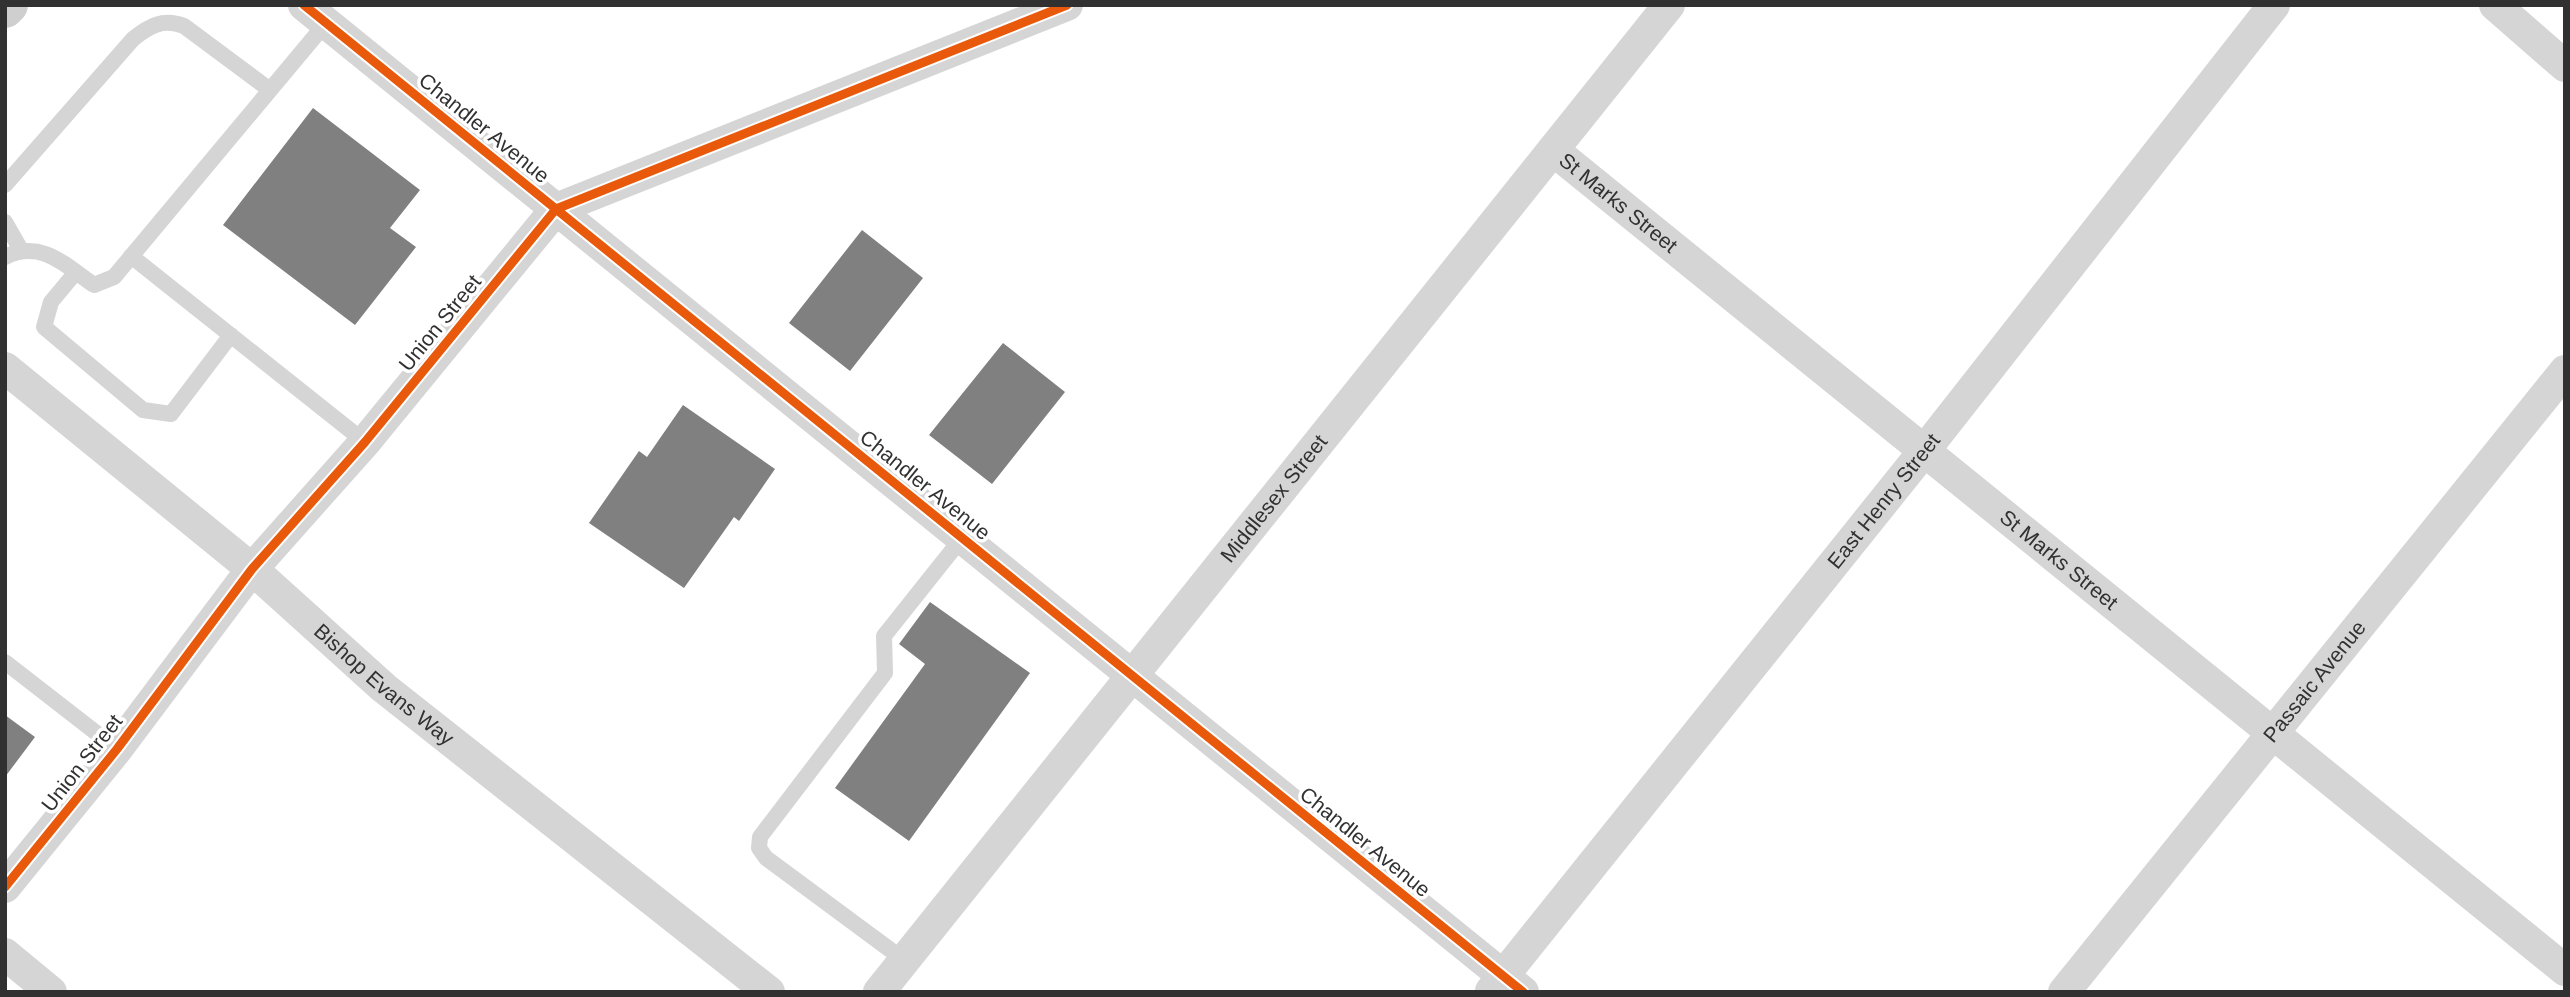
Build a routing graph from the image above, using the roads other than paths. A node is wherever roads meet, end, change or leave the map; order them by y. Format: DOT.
graph roads {
  1 [pos="9,5"];
  2 [pos="1067,5"];
  3 [pos="1668,5"];
  4 [pos="2274,5"];
  5 [pos="2495,5"];
  6 [pos="5,9"];
  7 [pos="315,14"];
  8 [pos="2565,66"];
  9 [pos="270,90"];
  10 [pos="1553,150"];
  11 [pos="5,185"];
  12 [pos="556,209"];
  13 [pos="5,222"];
  14 [pos="21,250"];
  15 [pos="131,256"];
  16 [pos="5,257"];
  17 [pos="76,272"];
  18 [pos="231,335"];
  19 [pos="5,368"];
  20 [pos="2565,371"];
  21 [pos="365,442"];
  22 [pos="1924,451"];
  23 [pos="962,538"];
  24 [pos="252,569"];
  25 [pos="5,662"];
  26 [pos="1132,676"];
  27 [pos="2273,733"];
  28 [pos="117,749"];
  29 [pos="5,887"];
  30 [pos="5,954"];
  31 [pos="904,960"];
  32 [pos="2565,970"];
  33 [pos="1506,986"];
  34 [pos="51,992"];
  35 [pos="769,992"];
  36 [pos="878,992"];
  37 [pos="2064,992"];
  1 -- 6 [label="main road"];
  2 -- 12 [label="street, Union Street"];
  3 -- 10 [label="street, Middlesex Street"];
  4 -- 22 [label="street, East Henry Street"];
  5 -- 8 [label="street"];
  7 -- 9 [label="lane"];
  7 -- 12 [label="street, Chandler Avenue"];
  9 -- 11 [label="lane"];
  9 -- 15 [label="lane"];
  10 -- 22 [label="street, St Marks Street"];
  10 -- 26 [label="street, Middlesex Street"];
  12 -- 21 [label="street, Union Street"];
  12 -- 23 [label="street, Chandler Avenue"];
  13 -- 14 [label="lane"];
  14 -- 16 [label="lane"];
  14 -- 17 [label="lane"];
  15 -- 17 [label="lane"];
  15 -- 18 [label="lane"];
  17 -- 18 [label="lane"];
  18 -- 21 [label="lane"];
  19 -- 24 [label="street, Bishop Evans Way"];
  20 -- 27 [label="street, Passaic Avenue"];
  21 -- 24 [label="street, Union Street"];
  22 -- 27 [label="street, St Marks Street"];
  22 -- 33 [label="street, East Henry Street"];
  23 -- 26 [label="street, Chandler Avenue"];
  23 -- 31 [label="lane"];
  24 -- 28 [label="street, Union Street"];
  24 -- 35 [label="street, Bishop Evans Way"];
  25 -- 28 [label="lane"];
  26 -- 31 [label="street, Middlesex Street"];
  26 -- 33 [label="street, Chandler Avenue"];
  27 -- 32 [label="street, St Marks Street"];
  27 -- 37 [label="street, Passaic Avenue"];
  28 -- 29 [label="street, Union Street"];
  30 -- 34 [label="street"];
  31 -- 36 [label="street, Middlesex Street"];
}
